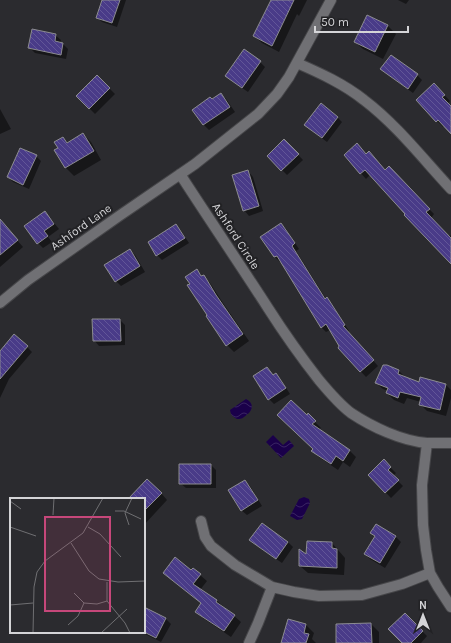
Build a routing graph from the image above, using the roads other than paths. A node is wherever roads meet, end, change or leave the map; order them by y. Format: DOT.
graph roads {
  1 [pos="331,0"];
  2 [pos="297,63"];
  3 [pos="180,174"];
  4 [pos="451,190"];
  5 [pos="0,303"];
  6 [pos="427,443"];
  7 [pos="451,443"];
  8 [pos="201,521"];
  9 [pos="430,573"];
  10 [pos="272,587"];
  11 [pos="451,607"];
  12 [pos="249,643"];
  1 -- 2 [label="street"];
  2 -- 3 [label="street"];
  2 -- 4 [label="street"];
  3 -- 5 [label="street, Ashford Lane"];
  3 -- 6 [label="street, Ashford Circle"];
  6 -- 7 [label="street, Ashford Circle"];
  6 -- 9 [label="street"];
  8 -- 10 [label="street"];
  9 -- 10 [label="street"];
  9 -- 11 [label="street"];
  10 -- 12 [label="street"];
}
